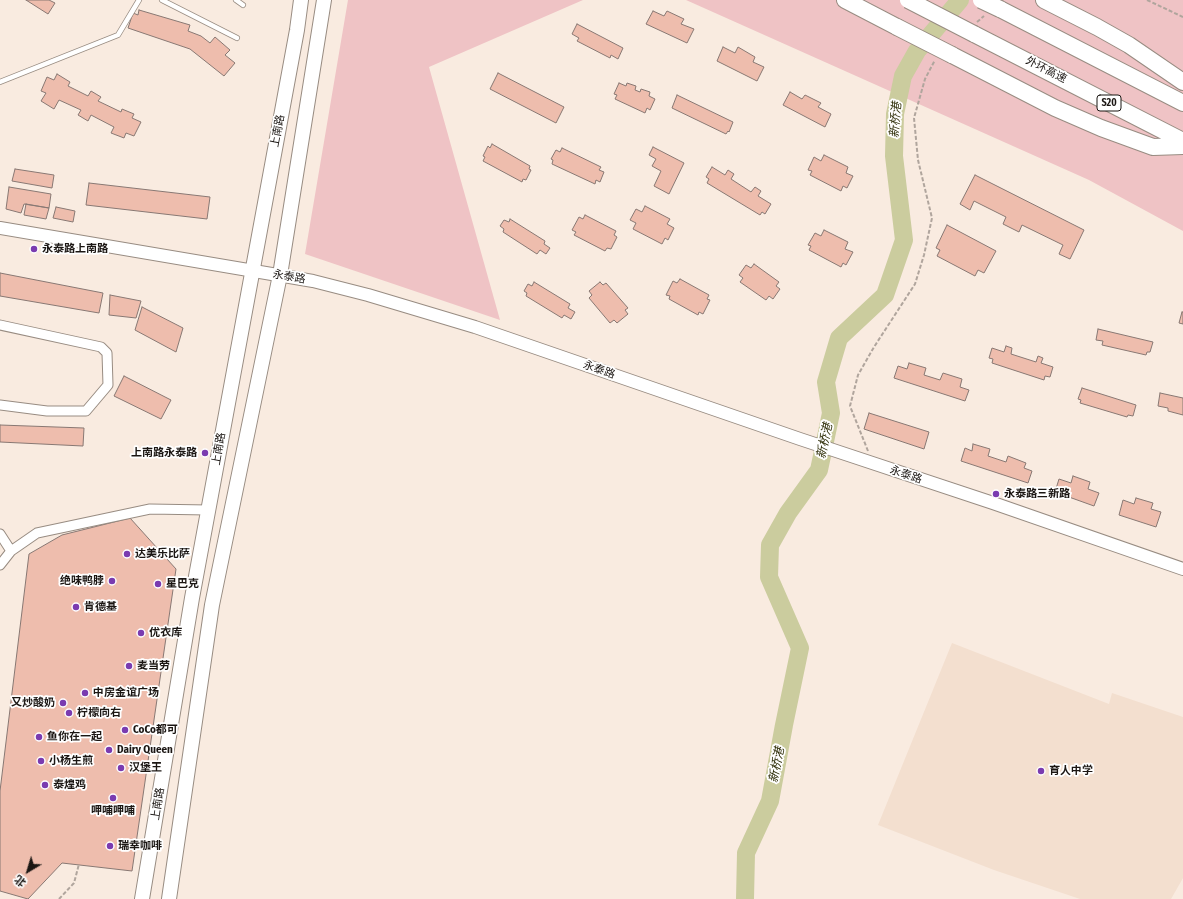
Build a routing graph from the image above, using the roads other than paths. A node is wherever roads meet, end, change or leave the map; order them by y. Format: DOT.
graph roads {
  1 [pos="139,0"];
  2 [pos="162,0"];
  3 [pos="236,0"];
  4 [pos="301,0"];
  5 [pos="324,0"];
  6 [pos="845,0"];
  7 [pos="908,0"];
  8 [pos="1044,0"];
  9 [pos="243,5"];
  10 [pos="983,8"];
  11 [pos="237,38"];
  12 [pos="0,82"];
  13 [pos="1183,82"];
  14 [pos="1183,103"];
  15 [pos="1183,141"];
  16 [pos="1183,146"];
  17 [pos="0,228"];
  18 [pos="252,270"];
  19 [pos="280,275"];
  20 [pos="0,325"];
  21 [pos="0,405"];
  22 [pos="208,510"];
  23 [pos="0,534"];
  24 [pos="11,551"];
  25 [pos="0,565"];
  26 [pos="1183,569"];
  27 [pos="142,899"];
  28 [pos="169,899"];
  1 -- 12 [label="lane"];
  2 -- 11 [label="lane"];
  3 -- 9 [label="lane"];
  4 -- 18 [label="main road, 上南路"];
  5 -- 19 [label="main road"];
  6 -- 16 [label="highway, bridge"];
  7 -- 15 [label="highway, 外环高速 / S20, bridge"];
  8 -- 13 [label="highway"];
  10 -- 14 [label="highway, bridge"];
  17 -- 18 [label="street, 永泰路"];
  18 -- 19 [label="street, 永泰路"];
  18 -- 22 [label="main road, 上南路"];
  19 -- 26 [label="street, 永泰路"];
  19 -- 28 [label="main road"];
  20 -- 21 [label="street"];
  22 -- 24 [label="street"];
  22 -- 27 [label="main road, 上南路"];
  23 -- 24 [label="street"];
  24 -- 25 [label="street"];
}
